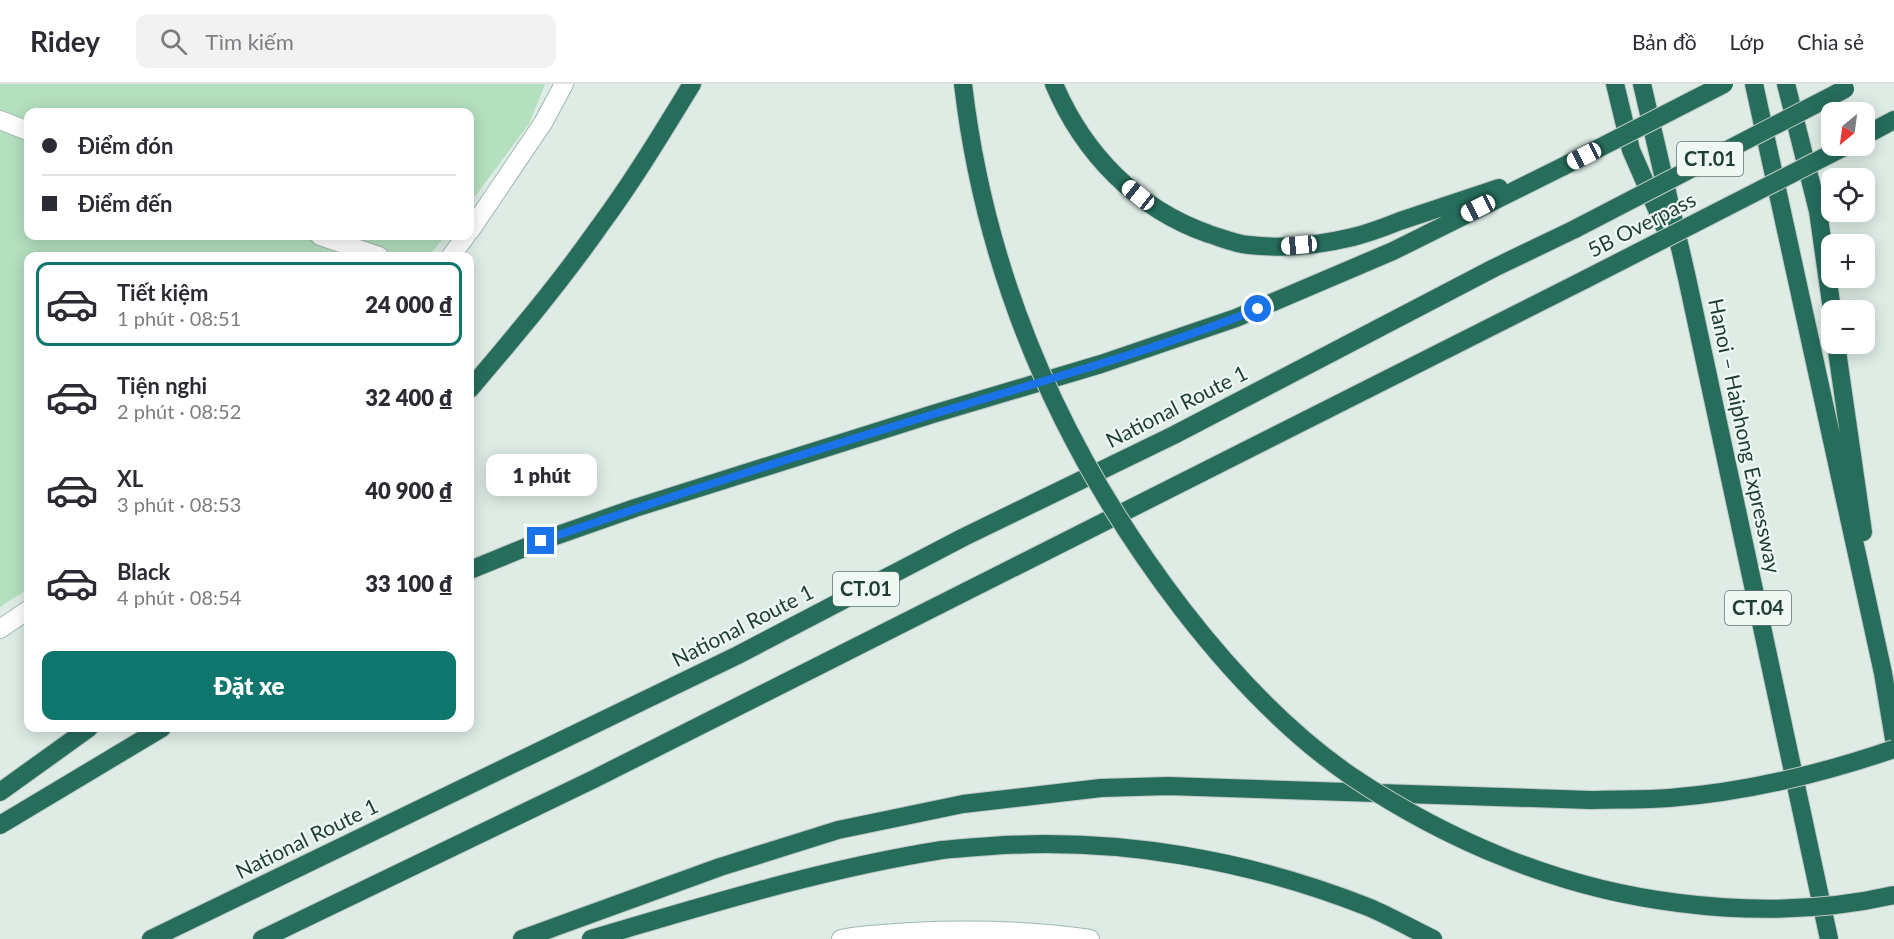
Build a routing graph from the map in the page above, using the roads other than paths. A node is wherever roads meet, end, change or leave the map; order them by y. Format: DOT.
graph roads {
  1 [pos="564,84"];
  2 [pos="692,84"];
  3 [pos="963,84"];
  4 [pos="1054,84"];
  5 [pos="1615,84"];
  6 [pos="1642,84"];
  7 [pos="1724,84"];
  8 [pos="1754,84"];
  9 [pos="1786,84"];
  10 [pos="1850,87"];
  11 [pos="0,120"];
  12 [pos="1894,120"];
  13 [pos="24,129"];
  14 [pos="1875,130"];
  15 [pos="1826,156"];
  16 [pos="1564,166"];
  17 [pos="474,225"];
  18 [pos="1575,229"];
  19 [pos="332,240"];
  20 [pos="367,252"];
  21 [pos="1687,278"];
  22 [pos="1831,300"];
  23 [pos="1837,354"];
  24 [pos="474,384"];
  25 [pos="474,568"];
  26 [pos="24,613"];
  27 [pos="0,629"];
  28 [pos="1883,673"];
  29 [pos="83,732"];
  30 [pos="155,732"];
  31 [pos="1894,739"];
  32 [pos="1894,749"];
  33 [pos="0,792"];
  34 [pos="0,825"];
  35 [pos="1894,895"];
  36 [pos="151,939"];
  37 [pos="262,939"];
  38 [pos="522,939"];
  39 [pos="591,939"];
  40 [pos="841,939"];
  41 [pos="1090,939"];
  42 [pos="1433,939"];
  43 [pos="1829,939"];
  1 -- 17 [label="main road"];
  2 -- 24 [label="highway"];
  3 -- 35 [label="highway, bridge"];
  4 -- 16 [label="highway"];
  5 -- 21 [label="highway"];
  6 -- 21 [label="highway, Hanoi – Haiphong Expressway / CT.04"];
  7 -- 16 [label="highway, bridge"];
  8 -- 28 [label="highway"];
  9 -- 22 [label="highway"];
  10 -- 18 [label="highway, 5B Overpass / CT.01, bridge"];
  11 -- 13 [label="main road"];
  12 -- 14 [label="highway"];
  15 -- 37 [label="highway, 5B Overpass / CT.01, bridge"];
  16 -- 25 [label="highway"];
  18 -- 36 [label="highway, National Route 1 / CT.01"];
  19 -- 20 [label="main road"];
  21 -- 43 [label="highway, Hanoi – Haiphong Expressway / CT.04"];
  23 -- 28 [label="highway"];
  26 -- 27 [label="main road"];
  28 -- 31 [label="highway"];
  29 -- 33 [label="highway"];
  30 -- 34 [label="highway"];
  32 -- 38 [label="highway, bridge"];
  39 -- 42 [label="highway"];
  40 -- 41 [label="main road"];
}
